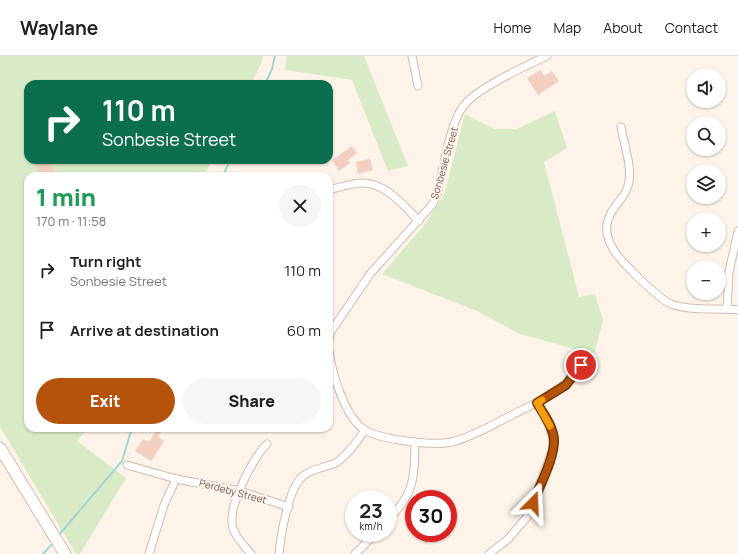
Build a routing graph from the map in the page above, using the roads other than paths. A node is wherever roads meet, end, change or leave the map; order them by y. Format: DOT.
graph roads {
  1 [pos="412,56"];
  2 [pos="547,56"];
  3 [pos="531,60"];
  4 [pos="418,86"];
  5 [pos="621,127"];
  6 [pos="333,189"];
  7 [pos="419,221"];
  8 [pos="738,231"];
  9 [pos="727,308"];
  10 [pos="738,310"];
  11 [pos="333,329"];
  12 [pos="581,365"];
  13 [pos="333,369"];
  14 [pos="537,403"];
  15 [pos="365,430"];
  16 [pos="415,442"];
  17 [pos="267,444"];
  18 [pos="0,448"];
  19 [pos="127,465"];
  20 [pos="176,478"];
  21 [pos="240,491"];
  22 [pos="289,507"];
  23 [pos="397,511"];
  24 [pos="367,542"];
  25 [pos="66,554"];
  26 [pos="149,554"];
  27 [pos="251,554"];
  28 [pos="280,554"];
  29 [pos="355,554"];
  30 [pos="489,554"];
  1 -- 4 [label="street"];
  2 -- 3 [label="street, Sonbesie Street"];
  3 -- 7 [label="street, Sonbesie Street"];
  5 -- 9 [label="street"];
  6 -- 7 [label="street"];
  7 -- 11 [label="street, Sonbesie Street"];
  8 -- 9 [label="street"];
  9 -- 10 [label="street"];
  12 -- 14 [label="street"];
  13 -- 15 [label="street"];
  14 -- 16 [label="street"];
  14 -- 30 [label="street"];
  15 -- 16 [label="street"];
  15 -- 22 [label="street"];
  16 -- 23 [label="street"];
  17 -- 21 [label="street"];
  18 -- 25 [label="main road"];
  19 -- 20 [label="street, Perdeby Street"];
  20 -- 21 [label="street, Perdeby Street"];
  20 -- 26 [label="street"];
  21 -- 22 [label="street, Perdeby Street"];
  21 -- 27 [label="street"];
  22 -- 28 [label="street"];
  24 -- 29 [label="street"];
}
